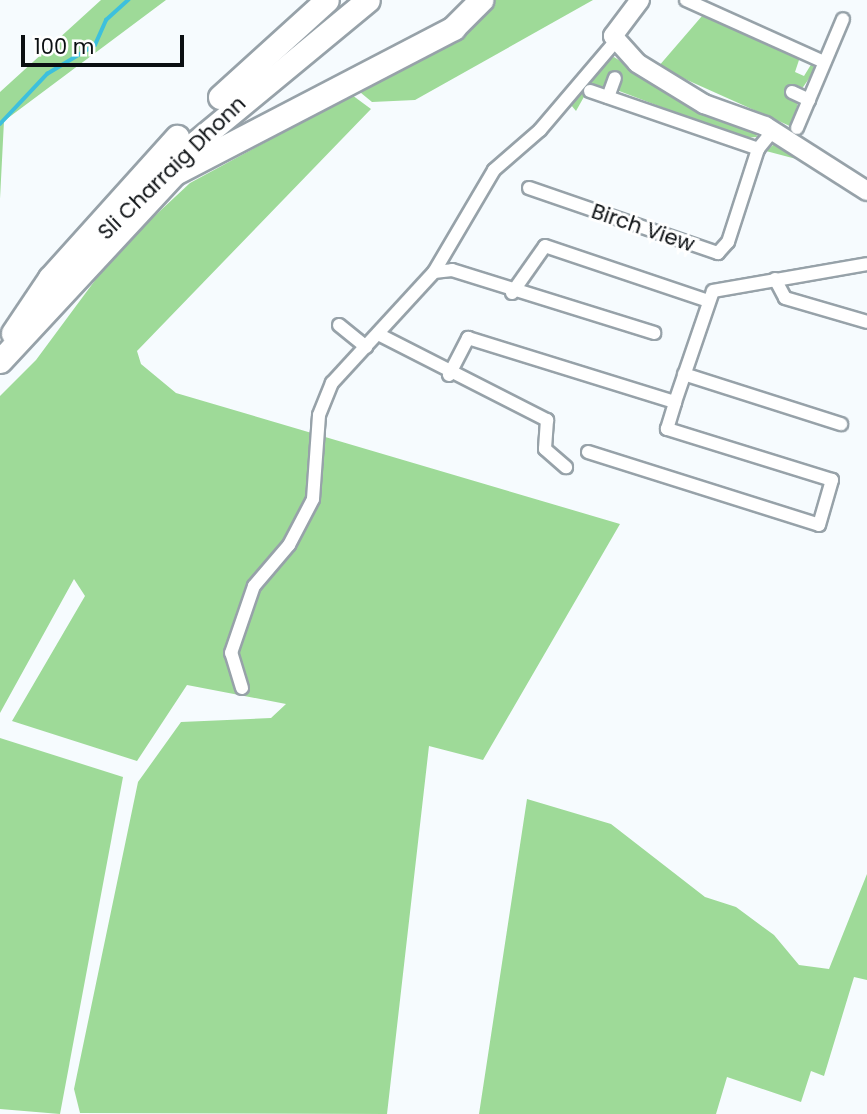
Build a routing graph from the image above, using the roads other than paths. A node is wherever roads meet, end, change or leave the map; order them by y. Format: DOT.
graph roads {
  1 [pos="327,0"];
  2 [pos="368,0"];
  3 [pos="481,0"];
  4 [pos="640,0"];
  5 [pos="685,0"];
  6 [pos="843,19"];
  7 [pos="614,43"];
  8 [pos="824,62"];
  9 [pos="615,78"];
  10 [pos="590,91"];
  11 [pos="792,92"];
  12 [pos="608,97"];
  13 [pos="809,100"];
  14 [pos="786,133"];
  15 [pos="758,149"];
  16 [pos="867,191"];
  17 [pos="535,207"];
  18 [pos="867,264"];
  19 [pos="434,272"];
  20 [pos="775,279"];
  21 [pos="512,293"];
  22 [pos="708,301"];
  23 [pos="867,322"];
  24 [pos="339,325"];
  25 [pos="653,333"];
  26 [pos="378,334"];
  27 [pos="366,347"];
  28 [pos="0,359"];
  29 [pos="684,374"];
  30 [pos="449,375"];
  31 [pos="674,402"];
  32 [pos="841,424"];
  33 [pos="588,452"];
  34 [pos="566,467"];
  35 [pos="242,688"];
  1 -- 28 [label="highway"];
  2 -- 28 [label="highway, Sli Charraig Dhonn"];
  3 -- 28 [label="highway"];
  4 -- 7 [label="street"];
  5 -- 8 [label="street"];
  6 -- 8 [label="street, Birch View"];
  7 -- 14 [label="street"];
  7 -- 19 [label="street"];
  8 -- 13 [label="street, Birch View"];
  9 -- 12 [label="street"];
  10 -- 12 [label="street"];
  11 -- 13 [label="street"];
  12 -- 15 [label="street"];
  13 -- 14 [label="street, Birch View"];
  14 -- 15 [label="street, Birch View"];
  14 -- 16 [label="street"];
  15 -- 17 [label="street, Birch View"];
  18 -- 20 [label="street"];
  19 -- 21 [label="street"];
  19 -- 26 [label="street"];
  20 -- 22 [label="street"];
  20 -- 23 [label="street"];
  21 -- 22 [label="street"];
  21 -- 25 [label="street"];
  22 -- 29 [label="street"];
  24 -- 27 [label="street"];
  26 -- 27 [label="street"];
  26 -- 30 [label="street"];
  27 -- 35 [label="street"];
  29 -- 31 [label="street"];
  29 -- 32 [label="street"];
  30 -- 31 [label="street"];
  30 -- 34 [label="street"];
  31 -- 33 [label="street"];
}
